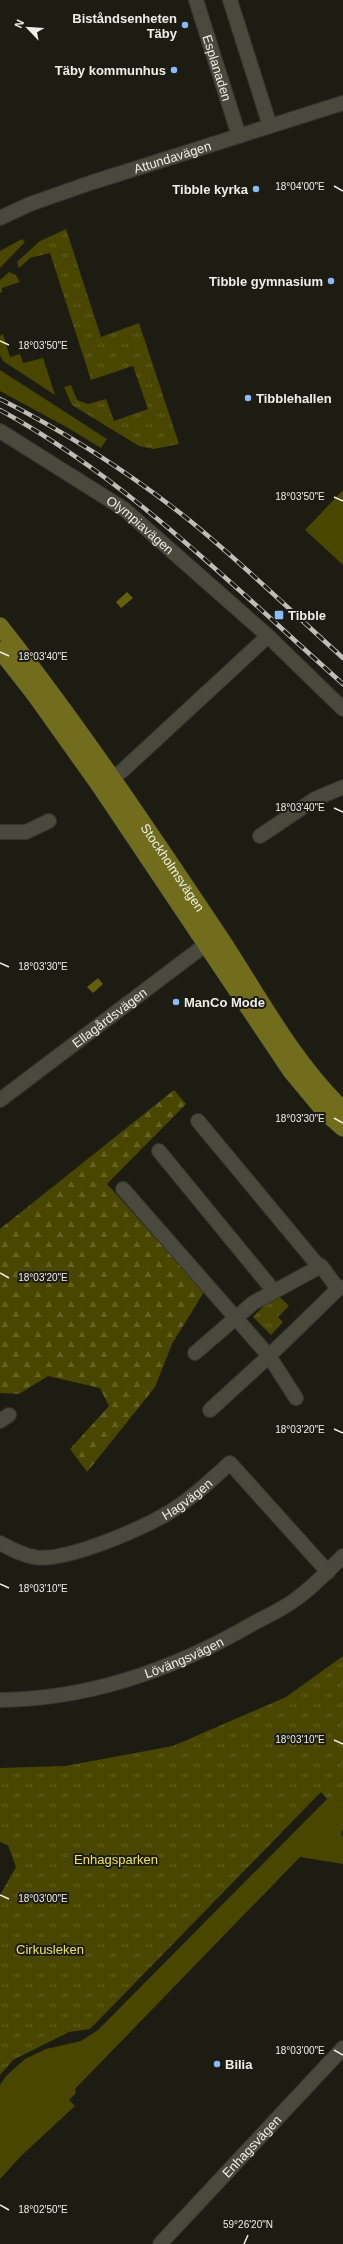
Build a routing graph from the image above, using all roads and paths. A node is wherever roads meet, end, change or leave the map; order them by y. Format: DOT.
graph roads {
  1 [pos="196,0"];
  2 [pos="230,0"];
  3 [pos="343,103"];
  4 [pos="270,126"];
  5 [pos="239,136"];
  6 [pos="1,215"];
  7 [pos="0,431"];
  8 [pos="0,626"];
  9 [pos="268,636"];
  10 [pos="0,650"];
  11 [pos="343,709"];
  12 [pos="106,782"];
  13 [pos="343,787"];
  14 [pos="49,821"];
  15 [pos="0,832"];
  16 [pos="260,836"];
  17 [pos="212,940"];
  18 [pos="0,1100"];
  19 [pos="343,1110"];
  20 [pos="198,1121"];
  21 [pos="343,1128"];
  22 [pos="159,1151"];
  23 [pos="123,1189"];
  24 [pos="321,1266"];
  25 [pos="342,1286"];
  26 [pos="273,1290"];
  27 [pos="235,1318"];
  28 [pos="195,1353"];
  29 [pos="270,1356"];
  30 [pos="296,1398"];
  31 [pos="210,1410"];
  32 [pos="0,1543"];
  33 [pos="343,1556"];
  34 [pos="328,1572"];
  35 [pos="0,1700"];
  36 [pos="343,2048"];
  37 [pos="160,2244"];
  1 -- 5 [label="street, Esplanaden"];
  2 -- 4 [label="street"];
  3 -- 4 [label="street, Attundavägen"];
  4 -- 5 [label="street, Attundavägen"];
  5 -- 6 [label="street, Attundavägen"];
  7 -- 9 [label="street, Olympiavägen"];
  8 -- 12 [label="main road, Stockholmsvägen"];
  9 -- 11 [label="street, Olympiavägen"];
  9 -- 12 [label="street"];
  10 -- 12 [label="main road, Stockholmsvägen"];
  12 -- 17 [label="main road, Stockholmsvägen"];
  13 -- 16 [label="street"];
  14 -- 15 [label="street"];
  17 -- 18 [label="street, Ellagårdsvägen"];
  17 -- 19 [label="main road, Stockholmsvägen"];
  17 -- 21 [label="main road, Stockholmsvägen"];
  20 -- 24 [label="street"];
  22 -- 26 [label="street"];
  23 -- 27 [label="street"];
  24 -- 25 [label="street"];
  24 -- 26 [label="street"];
  25 -- 29 [label="street"];
  26 -- 27 [label="street"];
  27 -- 28 [label="street"];
  27 -- 29 [label="street"];
  29 -- 30 [label="street"];
  29 -- 31 [label="street"];
  32 -- 34 [label="street, Hagvägen"];
  33 -- 34 [label="street, Lövängsvägen"];
  34 -- 35 [label="street, Lövängsvägen"];
  36 -- 37 [label="street, Enhagsvägen"];
}
